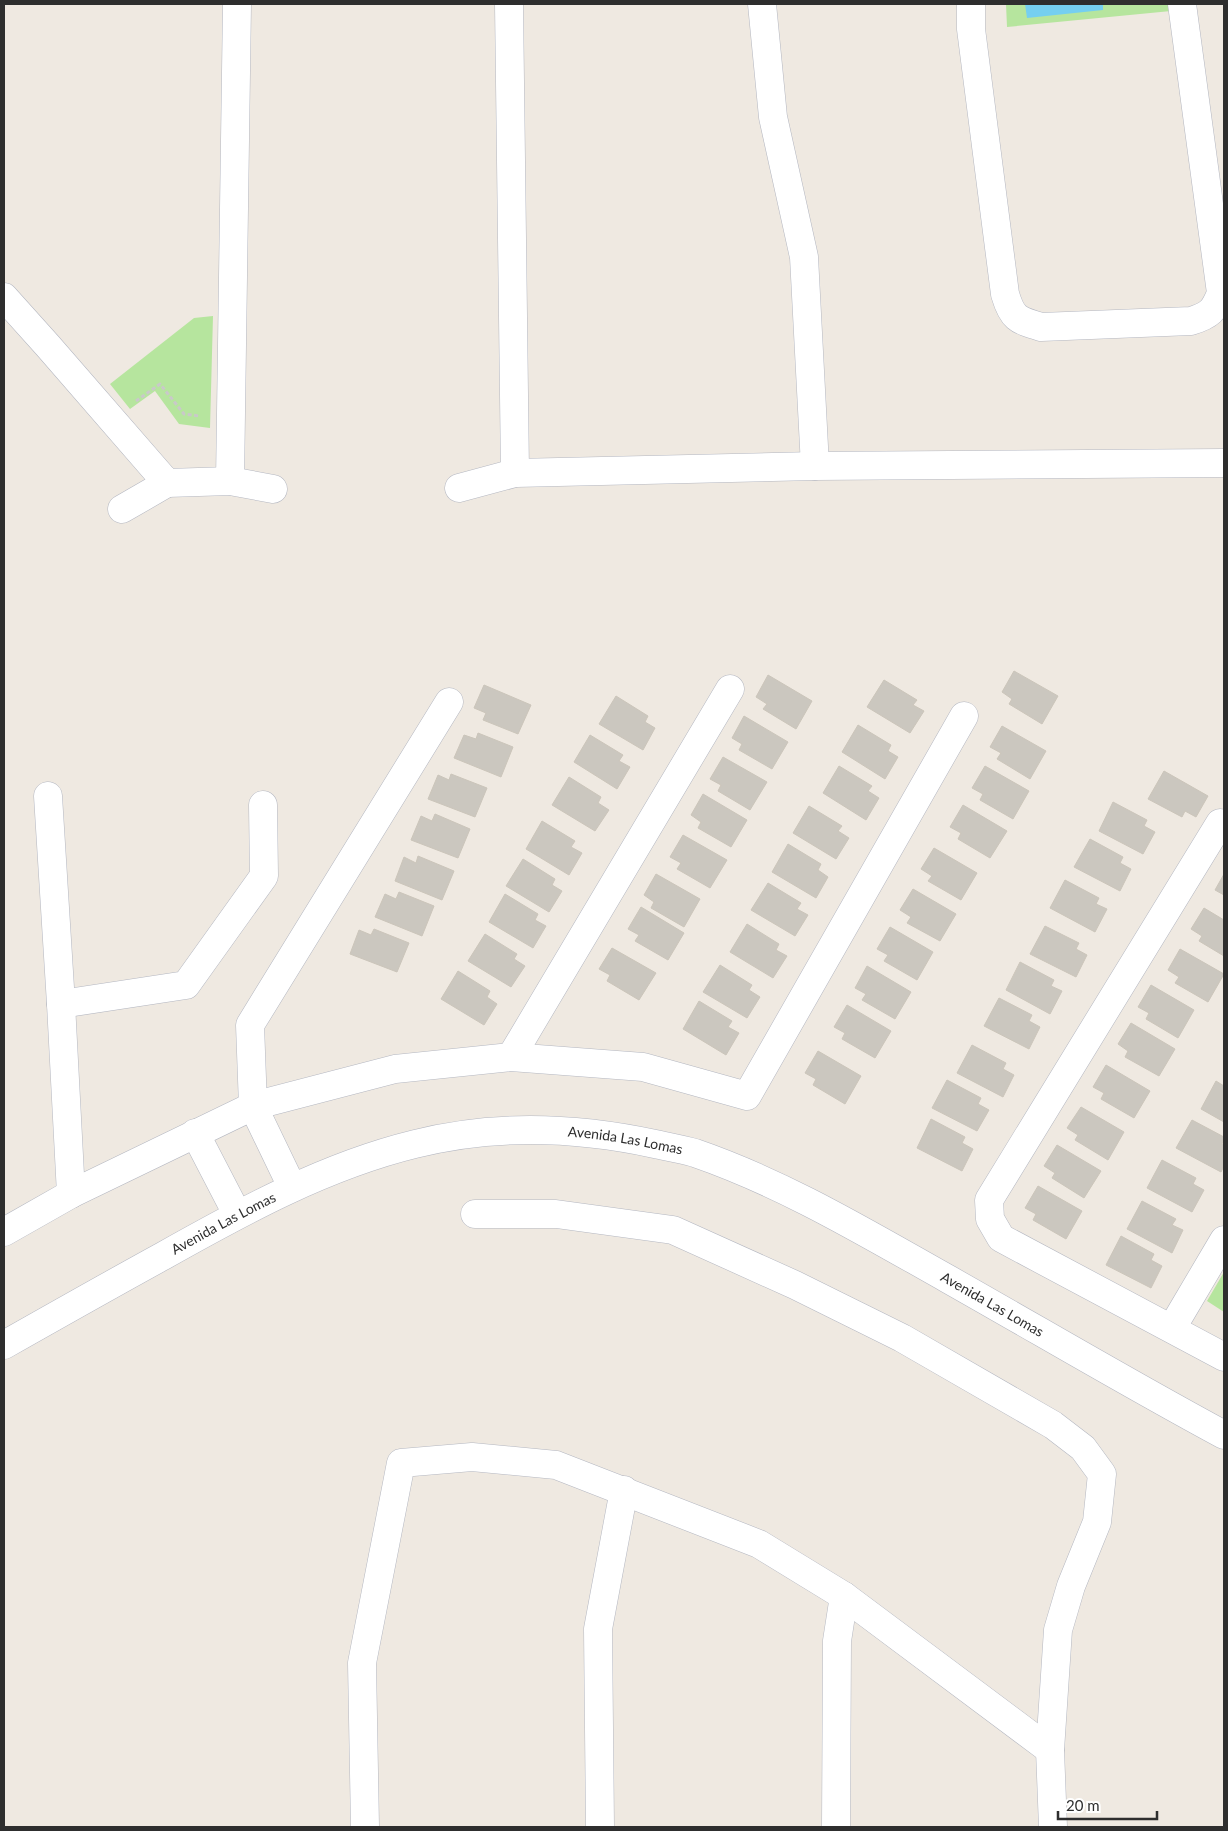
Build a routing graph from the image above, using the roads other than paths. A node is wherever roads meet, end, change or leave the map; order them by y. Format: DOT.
graph roads {
  1 [pos="237,4"];
  2 [pos="509,4"];
  3 [pos="762,4"];
  4 [pos="971,4"];
  5 [pos="1182,4"];
  6 [pos="4,297"];
  7 [pos="1224,463"];
  8 [pos="815,466"];
  9 [pos="515,473"];
  10 [pos="230,482"];
  11 [pos="167,483"];
  12 [pos="459,488"];
  13 [pos="273,489"];
  14 [pos="122,509"];
  15 [pos="730,689"];
  16 [pos="449,702"];
  17 [pos="964,716"];
  18 [pos="48,796"];
  19 [pos="263,805"];
  20 [pos="1220,823"];
  21 [pos="61,1004"];
  22 [pos="511,1057"];
  23 [pos="253,1106"];
  24 [pos="195,1134"];
  25 [pos="292,1187"];
  26 [pos="71,1194"];
  27 [pos="237,1214"];
  28 [pos="475,1214"];
  29 [pos="4,1232"];
  30 [pos="1224,1240"];
  31 [pos="1172,1328"];
  32 [pos="4,1345"];
  33 [pos="1224,1357"];
  34 [pos="1224,1435"];
  35 [pos="624,1490"];
  36 [pos="844,1596"];
  37 [pos="1050,1750"];
  38 [pos="365,1827"];
  39 [pos="600,1827"];
  40 [pos="836,1827"];
  41 [pos="1053,1827"];
  1 -- 10 [label="street"];
  2 -- 9 [label="street"];
  3 -- 8 [label="street"];
  4 -- 5 [label="street"];
  6 -- 11 [label="street"];
  7 -- 8 [label="street"];
  8 -- 9 [label="street"];
  9 -- 12 [label="street"];
  10 -- 11 [label="street"];
  10 -- 13 [label="street"];
  11 -- 14 [label="street"];
  15 -- 22 [label="street"];
  16 -- 23 [label="street"];
  17 -- 22 [label="street"];
  18 -- 21 [label="street"];
  19 -- 21 [label="street"];
  20 -- 31 [label="street"];
  21 -- 26 [label="street"];
  22 -- 23 [label="street"];
  23 -- 24 [label="street"];
  23 -- 25 [label="street"];
  24 -- 26 [label="street"];
  24 -- 27 [label="street"];
  25 -- 27 [label="street, Avenida Las Lomas"];
  25 -- 34 [label="street, Avenida Las Lomas"];
  26 -- 29 [label="street"];
  27 -- 32 [label="street, Avenida Las Lomas"];
  28 -- 37 [label="street"];
  30 -- 31 [label="street"];
  31 -- 33 [label="street"];
  35 -- 36 [label="street"];
  35 -- 38 [label="street"];
  35 -- 39 [label="street"];
  36 -- 37 [label="street"];
  36 -- 40 [label="street"];
  37 -- 41 [label="street"];
}
